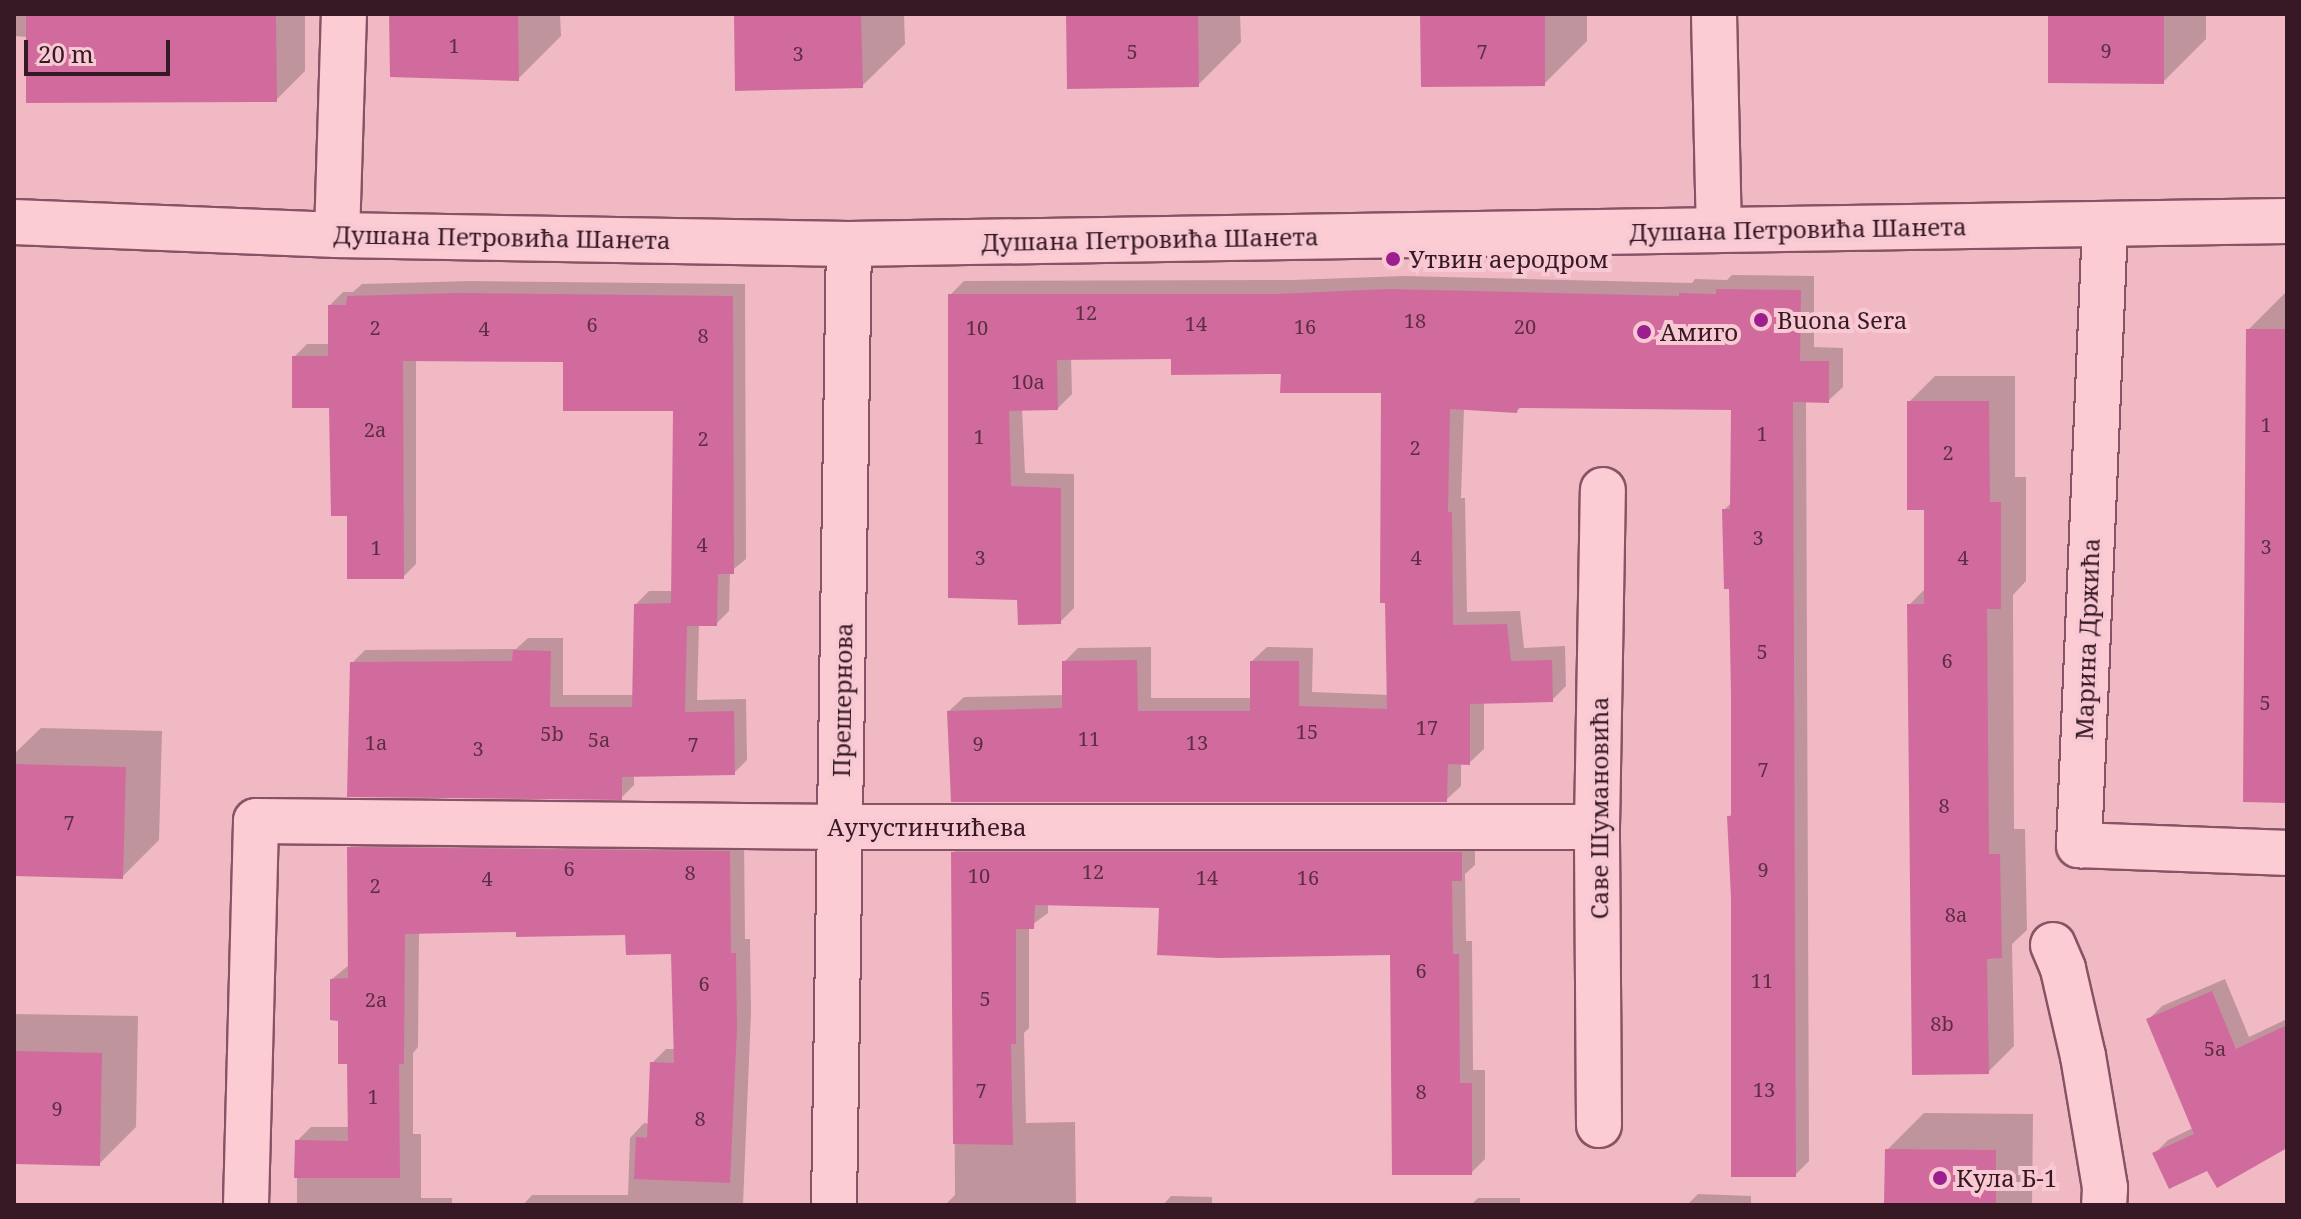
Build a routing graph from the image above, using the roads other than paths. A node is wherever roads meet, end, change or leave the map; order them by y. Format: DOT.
graph roads {
  1 [pos="344,14"];
  2 [pos="1714,14"];
  3 [pos="2287,221"];
  4 [pos="14,222"];
  5 [pos="2105,225"];
  6 [pos="1719,230"];
  7 [pos="337,235"];
  8 [pos="849,244"];
  9 [pos="1603,490"];
  10 [pos="841,827"];
  11 [pos="1597,827"];
  12 [pos="2287,853"];
  13 [pos="2053,945"];
  14 [pos="1599,1125"];
  15 [pos="246,1205"];
  16 [pos="834,1205"];
  17 [pos="2104,1205"];
  1 -- 7 [label="street"];
  2 -- 6 [label="street"];
  3 -- 5 [label="street, Душана Петровића Шанета"];
  4 -- 7 [label="street, Душана Петровића Шанета"];
  5 -- 6 [label="street, Душана Петровића Шанета"];
  5 -- 12 [label="street, Марина Држића"];
  6 -- 8 [label="street, Душана Петровића Шанета"];
  7 -- 8 [label="street, Душана Петровића Шанета"];
  8 -- 10 [label="street, Прешернова"];
  9 -- 11 [label="street, Саве Шумановића"];
  10 -- 11 [label="street, Аугустинчићева"];
  10 -- 15 [label="street, Аугустинчићева"];
  10 -- 16 [label="street, Прешернова"];
  11 -- 14 [label="street, Саве Шумановића"];
  13 -- 17 [label="street"];
}
